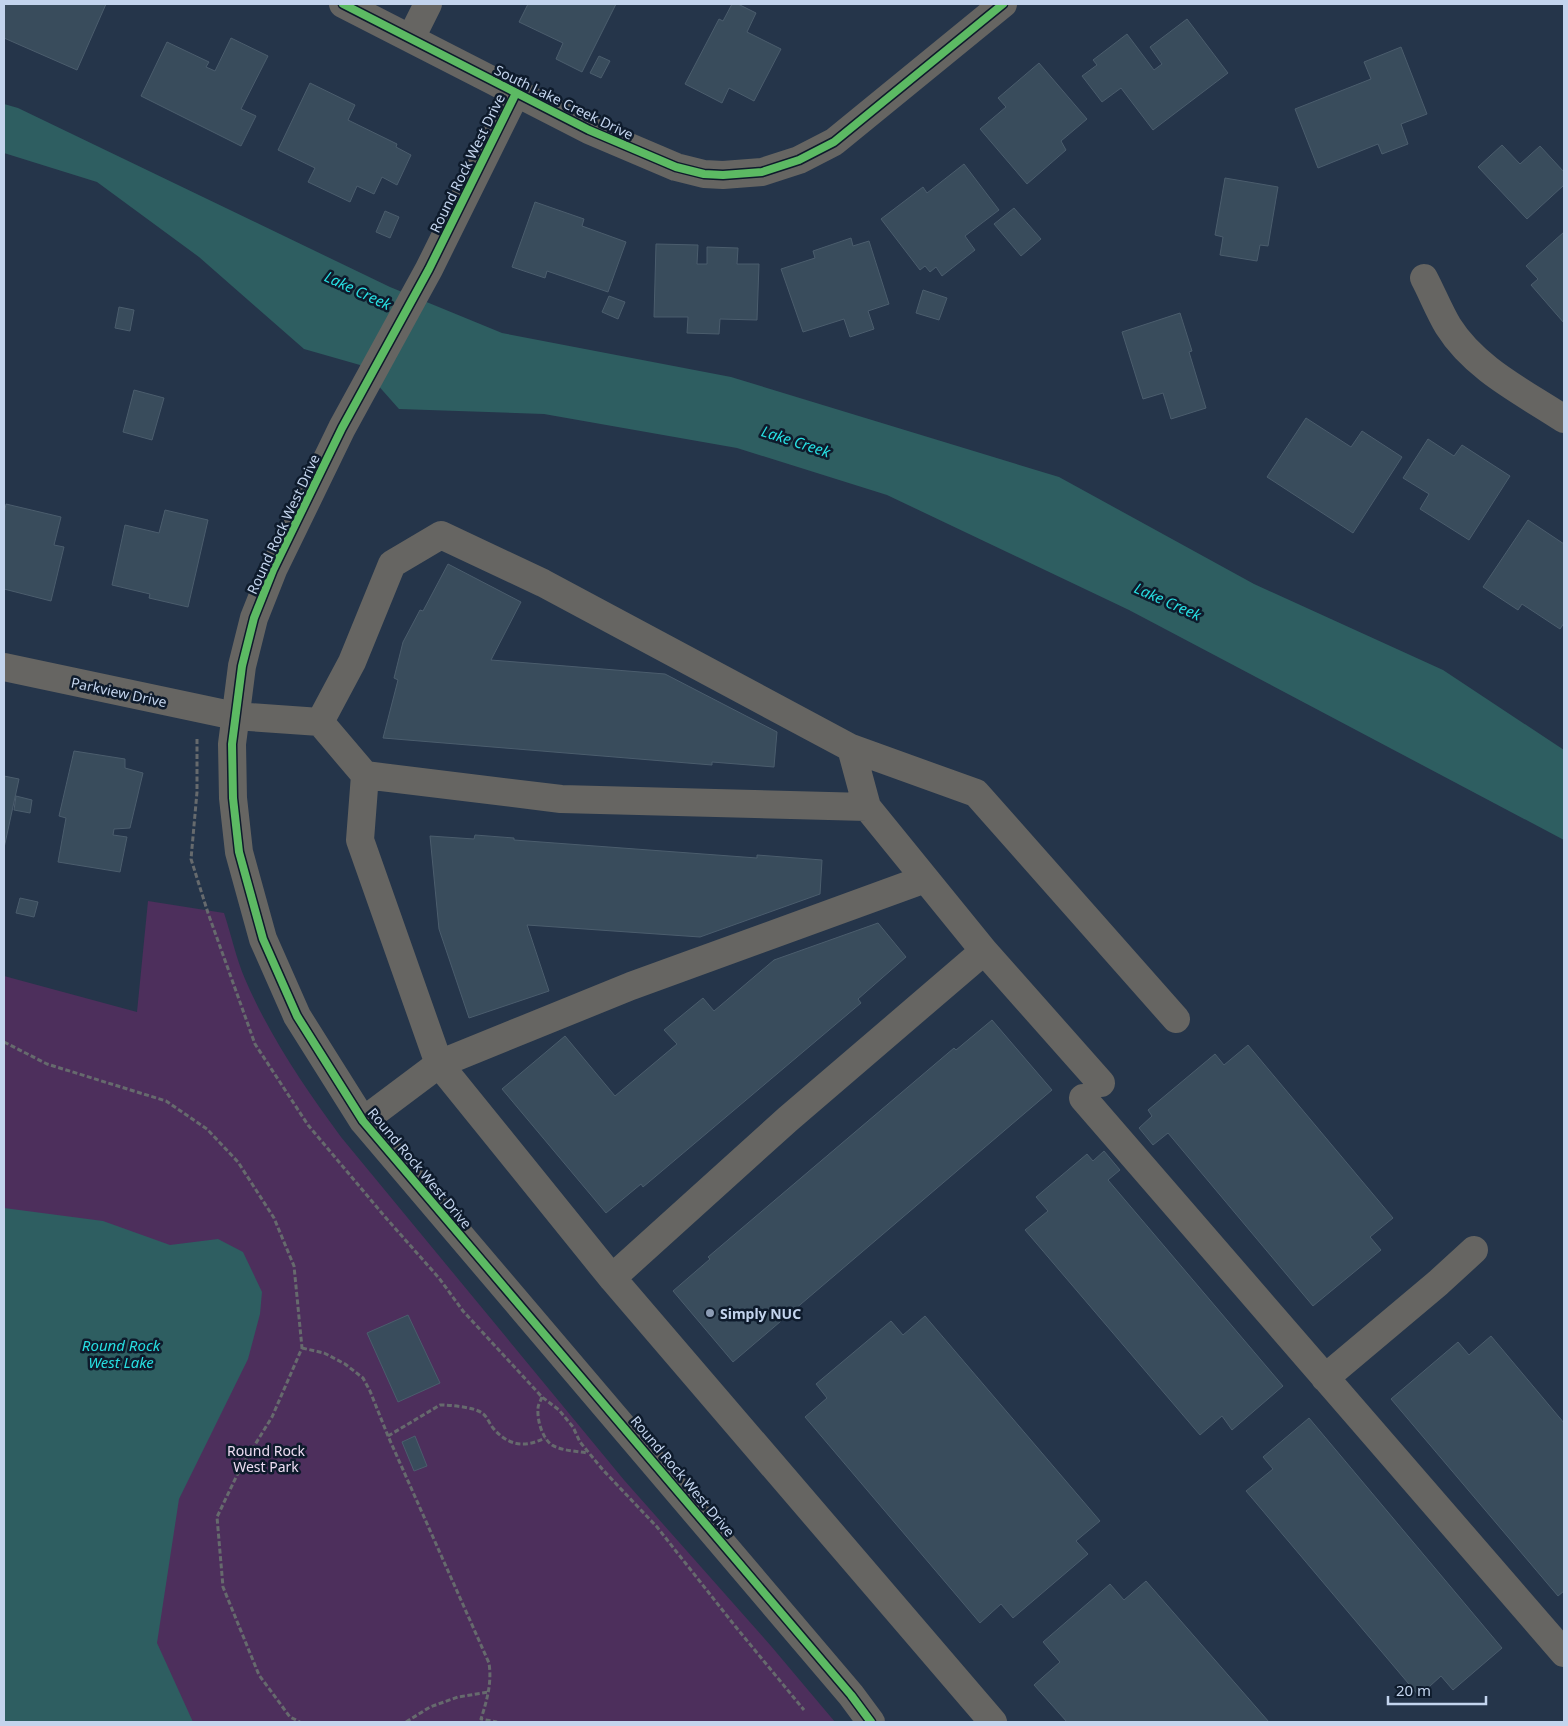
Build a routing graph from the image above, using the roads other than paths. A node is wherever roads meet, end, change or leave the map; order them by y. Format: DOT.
graph roads {
  1 [pos="342,4"];
  2 [pos="428,4"];
  3 [pos="1003,4"];
  4 [pos="412,38"];
  5 [pos="516,93"];
  6 [pos="1424,278"];
  7 [pos="1564,419"];
  8 [pos="4,667"];
  9 [pos="235,716"];
  10 [pos="320,722"];
  11 [pos="851,748"];
  12 [pos="365,775"];
  13 [pos="867,807"];
  14 [pos="924,879"];
  15 [pos="984,951"];
  16 [pos="1176,1019"];
  17 [pos="438,1064"];
  18 [pos="363,1122"];
  19 [pos="1474,1250"];
  20 [pos="612,1278"];
  21 [pos="1325,1378"];
  22 [pos="1564,1654"];
  23 [pos="872,1722"];
  24 [pos="993,1722"];
  1 -- 4 [label="street, South Lake Creek Drive"];
  2 -- 4 [label="street"];
  3 -- 5 [label="street, South Lake Creek Drive"];
  4 -- 5 [label="street, South Lake Creek Drive"];
  5 -- 9 [label="street, Round Rock West Drive"];
  6 -- 7 [label="street"];
  8 -- 9 [label="street, Parkview Drive"];
  9 -- 10 [label="street, Parkview Drive"];
  9 -- 18 [label="street, Round Rock West Drive"];
  10 -- 11 [label="street"];
  10 -- 12 [label="street"];
  11 -- 13 [label="street"];
  11 -- 16 [label="street"];
  12 -- 13 [label="street"];
  12 -- 17 [label="street"];
  13 -- 14 [label="street"];
  14 -- 15 [label="street"];
  14 -- 17 [label="street"];
  15 -- 20 [label="street"];
  15 -- 21 [label="street"];
  17 -- 18 [label="street"];
  17 -- 20 [label="street"];
  18 -- 23 [label="street, Round Rock West Drive"];
  19 -- 21 [label="street"];
  20 -- 24 [label="street"];
  21 -- 22 [label="street"];
}
